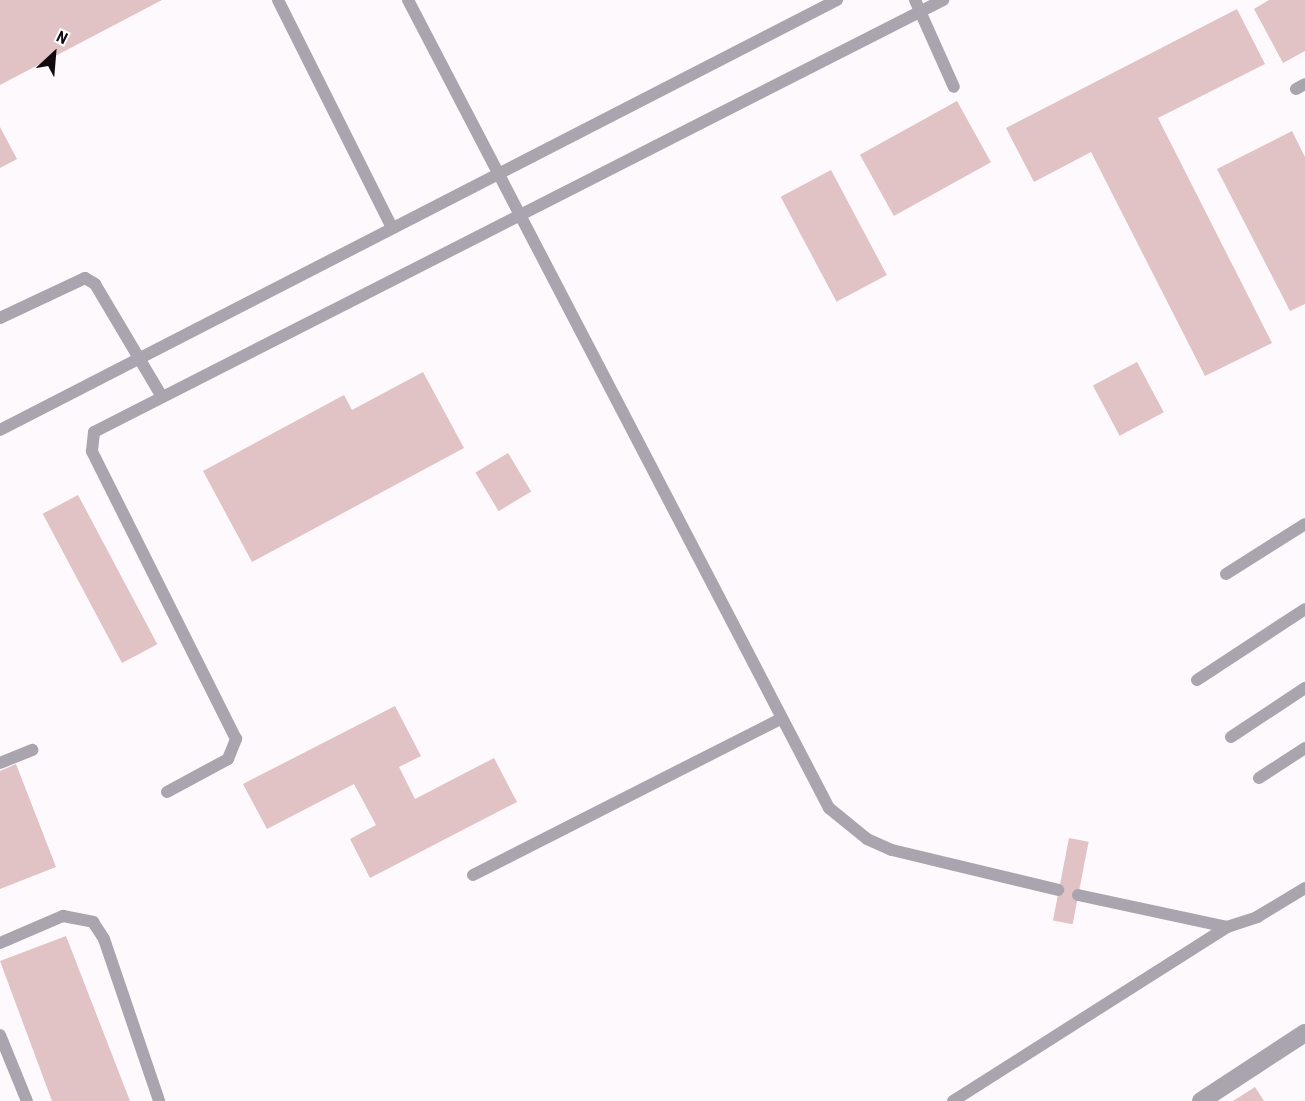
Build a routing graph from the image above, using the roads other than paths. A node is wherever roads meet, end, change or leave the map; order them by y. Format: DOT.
graph roads {
  1 [pos="278,0"];
  2 [pos="408,0"];
  3 [pos="837,0"];
  4 [pos="943,0"];
  5 [pos="917,6"];
  6 [pos="954,87"];
  7 [pos="500,176"];
  8 [pos="521,214"];
  9 [pos="392,228"];
  10 [pos="0,318"];
  11 [pos="140,358"];
  12 [pos="162,397"];
  13 [pos="0,430"];
  14 [pos="1305,524"];
  15 [pos="1226,574"];
  16 [pos="1305,609"];
  17 [pos="1197,680"];
  18 [pos="1305,688"];
  19 [pos="782,719"];
  20 [pos="1231,737"];
  21 [pos="1305,747"];
  22 [pos="33,750"];
  23 [pos="0,763"];
  24 [pos="1259,778"];
  25 [pos="166,792"];
  26 [pos="473,875"];
  27 [pos="1305,888"];
  28 [pos="1058,891"];
  29 [pos="1078,895"];
  30 [pos="1227,927"];
  31 [pos="0,942"];
  32 [pos="1305,1033"];
  33 [pos="0,1035"];
  34 [pos="27,1101"];
  35 [pos="159,1101"];
  36 [pos="953,1101"];
  37 [pos="1201,1101"];
  1 -- 9 [label="lane"];
  2 -- 7 [label="lane"];
  3 -- 7 [label="lane"];
  4 -- 5 [label="lane"];
  5 -- 6 [label="lane"];
  5 -- 8 [label="lane"];
  7 -- 8 [label="lane"];
  7 -- 9 [label="lane"];
  8 -- 12 [label="lane"];
  8 -- 19 [label="lane"];
  9 -- 11 [label="lane"];
  10 -- 11 [label="lane"];
  11 -- 12 [label="lane"];
  11 -- 13 [label="lane"];
  12 -- 25 [label="lane"];
  14 -- 15 [label="lane"];
  16 -- 17 [label="lane"];
  18 -- 20 [label="lane"];
  19 -- 26 [label="lane"];
  19 -- 28 [label="lane"];
  21 -- 24 [label="lane"];
  22 -- 23 [label="lane"];
  27 -- 30 [label="lane"];
  29 -- 30 [label="lane"];
  30 -- 36 [label="lane"];
  31 -- 35 [label="lane"];
  32 -- 37 [label="street"];
  33 -- 34 [label="lane"];
}
